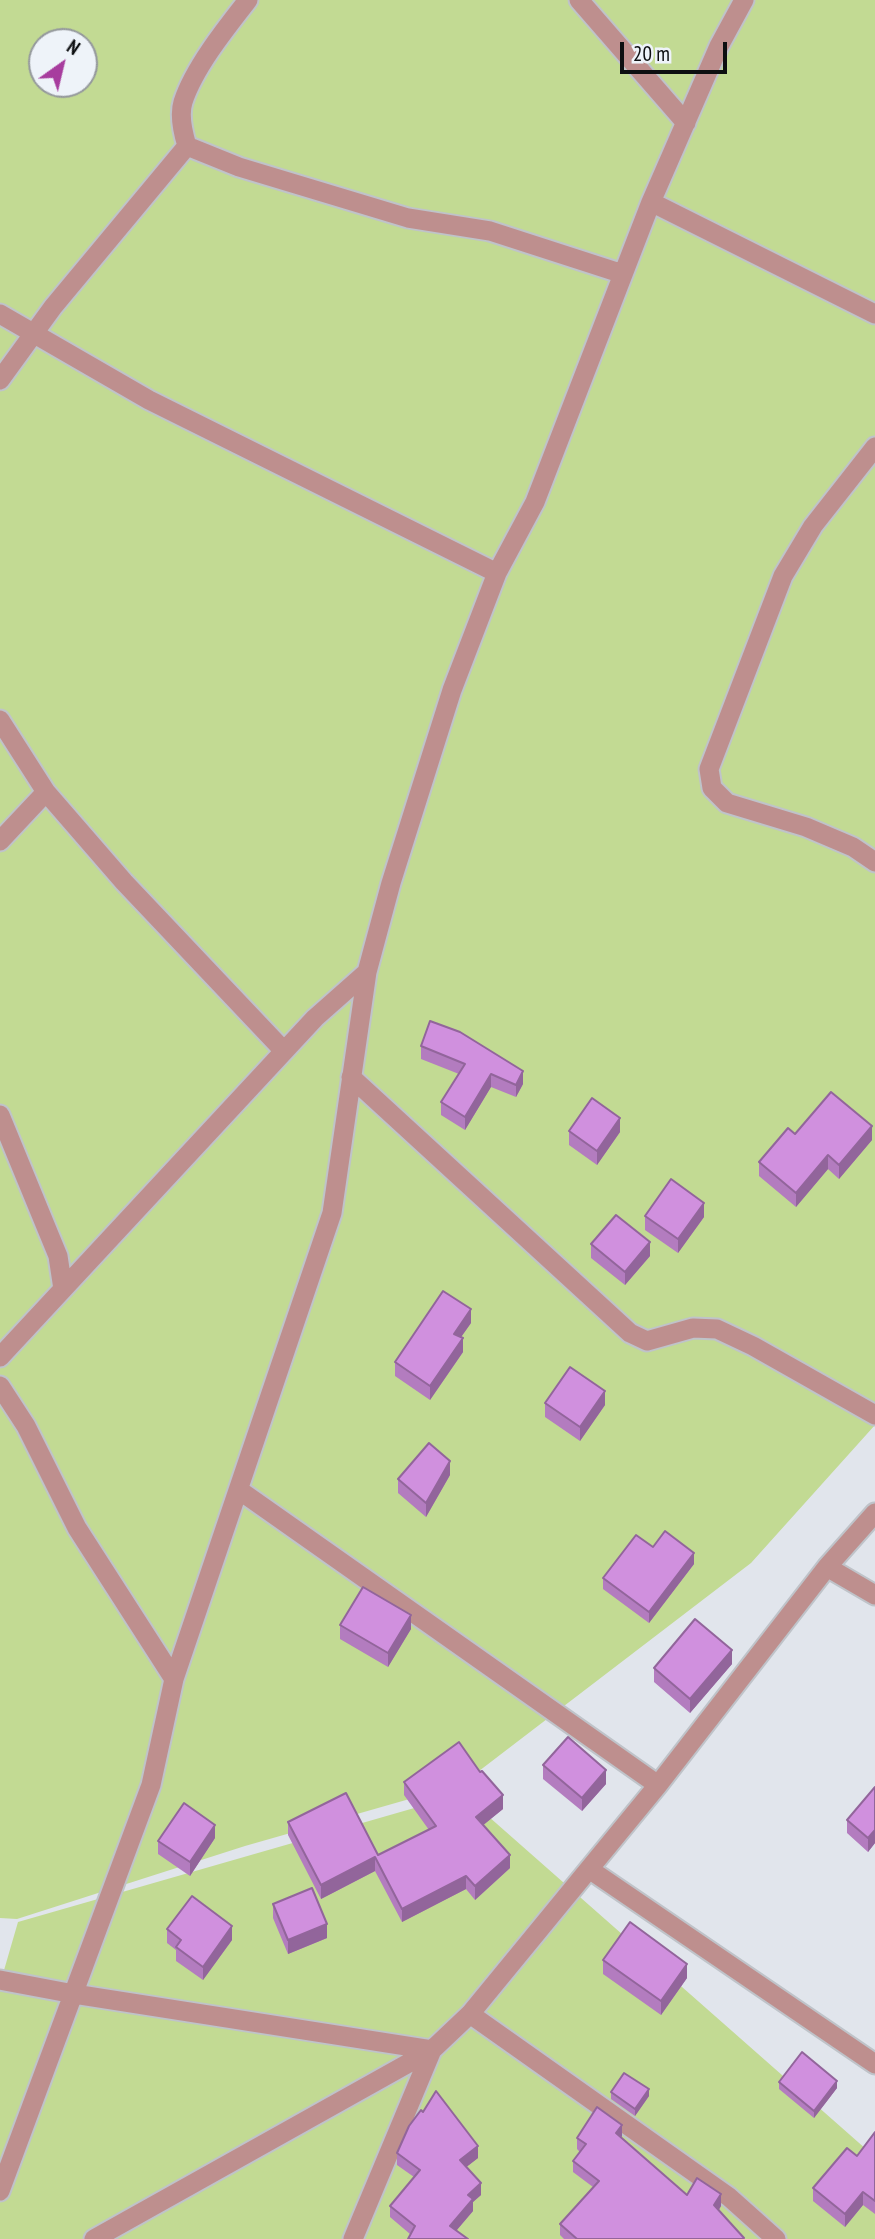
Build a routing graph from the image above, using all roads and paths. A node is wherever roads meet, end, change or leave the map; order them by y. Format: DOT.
graph roads {
  1 [pos="248,0"];
  2 [pos="579,0"];
  3 [pos="744,0"];
  4 [pos="686,124"];
  5 [pos="187,146"];
  6 [pos="652,202"];
  7 [pos="623,274"];
  8 [pos="0,314"];
  9 [pos="875,314"];
  10 [pos="33,335"];
  11 [pos="0,380"];
  12 [pos="875,447"];
  13 [pos="496,573"];
  14 [pos="0,720"];
  15 [pos="46,792"];
  16 [pos="0,841"];
  17 [pos="875,862"];
  18 [pos="367,972"];
  19 [pos="284,1051"];
  20 [pos="351,1077"];
  21 [pos="0,1115"];
  22 [pos="63,1290"];
  23 [pos="0,1357"];
  24 [pos="0,1386"];
  25 [pos="875,1415"];
  26 [pos="239,1490"];
  27 [pos="875,1513"];
  28 [pos="827,1567"];
  29 [pos="875,1595"];
  30 [pos="174,1679"];
  31 [pos="658,1785"];
  32 [pos="589,1869"];
  33 [pos="0,1980"];
  34 [pos="74,1994"];
  35 [pos="470,2014"];
  36 [pos="432,2050"];
  37 [pos="875,2064"];
  38 [pos="0,2191"];
  39 [pos="94,2239"];
  40 [pos="353,2239"];
  41 [pos="776,2239"];
  1 -- 5 [label="street"];
  2 -- 4 [label="street"];
  3 -- 4 [label="street"];
  4 -- 6 [label="street"];
  5 -- 7 [label="street"];
  5 -- 10 [label="street"];
  6 -- 7 [label="street"];
  6 -- 9 [label="street"];
  7 -- 13 [label="street"];
  8 -- 10 [label="street"];
  10 -- 11 [label="street"];
  10 -- 13 [label="street"];
  12 -- 17 [label="street"];
  13 -- 18 [label="street"];
  14 -- 15 [label="street"];
  15 -- 16 [label="street"];
  15 -- 19 [label="street"];
  18 -- 19 [label="street"];
  18 -- 20 [label="street"];
  19 -- 22 [label="street"];
  20 -- 25 [label="street"];
  20 -- 26 [label="street"];
  21 -- 22 [label="street"];
  22 -- 23 [label="street"];
  24 -- 30 [label="street"];
  26 -- 30 [label="street"];
  26 -- 31 [label="street"];
  27 -- 28 [label="street"];
  28 -- 29 [label="street"];
  28 -- 31 [label="street"];
  30 -- 34 [label="street"];
  31 -- 32 [label="street"];
  32 -- 35 [label="street"];
  32 -- 37 [label="street"];
  33 -- 34 [label="street"];
  34 -- 36 [label="street"];
  34 -- 38 [label="street"];
  35 -- 36 [label="street"];
  35 -- 41 [label="street"];
  36 -- 39 [label="street"];
  36 -- 40 [label="street"];
}
